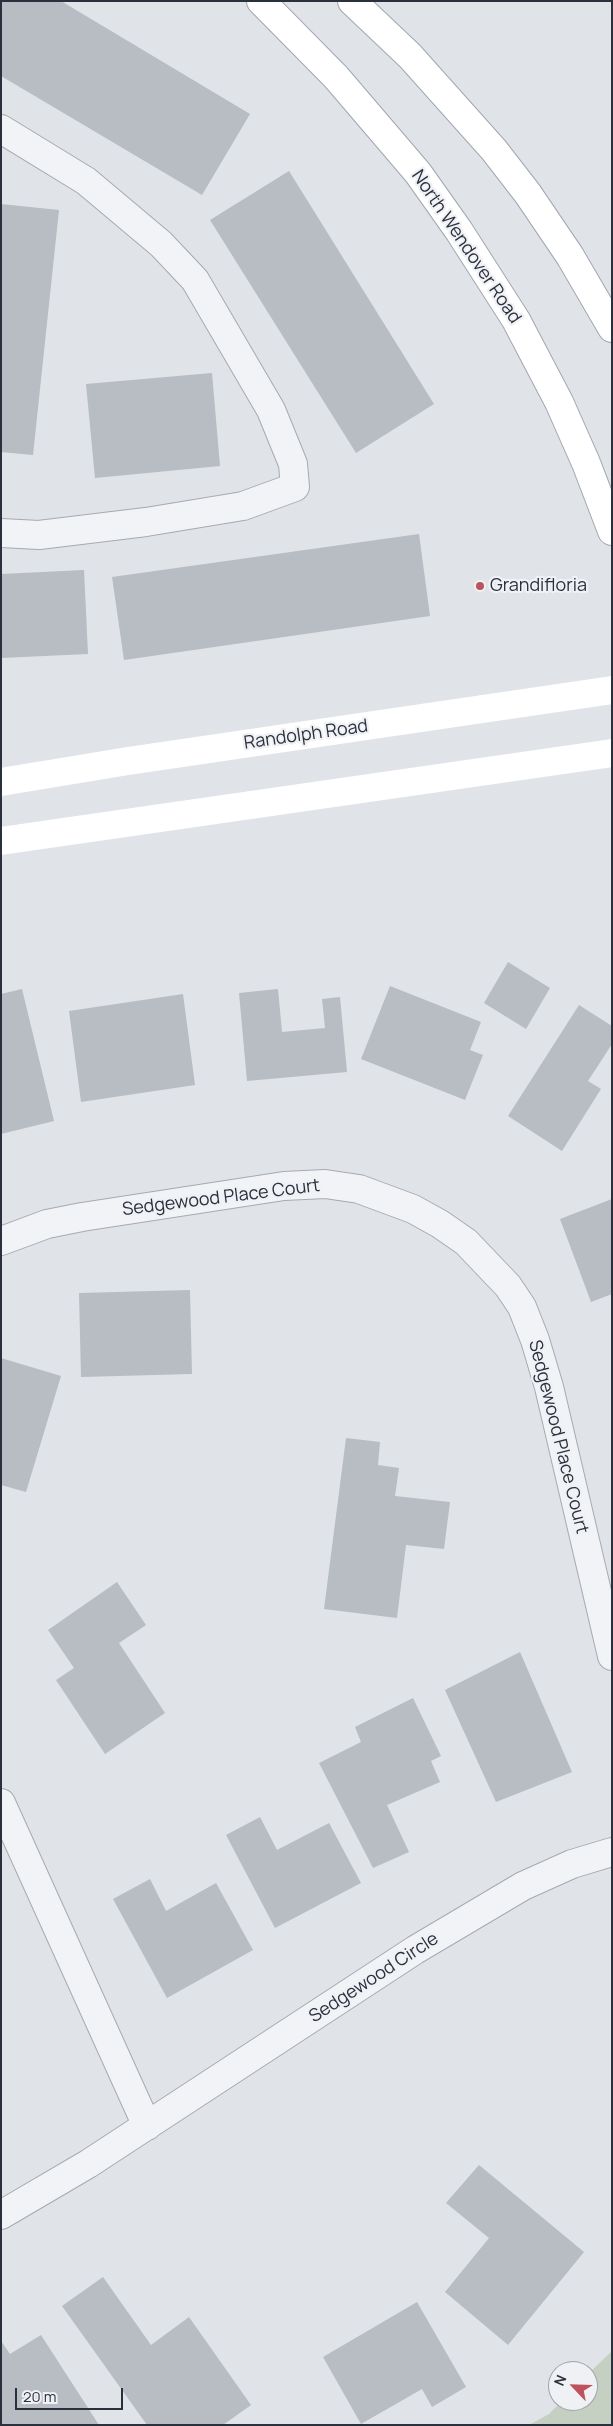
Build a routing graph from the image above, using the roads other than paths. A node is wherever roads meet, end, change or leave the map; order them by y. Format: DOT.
graph roads {
  1 [pos="261,1"];
  2 [pos="352,1"];
  3 [pos="1,129"];
  4 [pos="612,328"];
  5 [pos="612,531"];
  6 [pos="1,533"];
  7 [pos="612,690"];
  8 [pos="612,753"];
  9 [pos="1,782"];
  10 [pos="1,841"];
  11 [pos="1,1241"];
  12 [pos="612,1656"];
  13 [pos="1,1803"];
  14 [pos="612,1852"];
  15 [pos="147,2126"];
  16 [pos="1,2215"];
  1 -- 5 [label="main road, North Wendover Road"];
  2 -- 4 [label="main road"];
  3 -- 6 [label="street"];
  7 -- 9 [label="main road, Randolph Road"];
  8 -- 10 [label="main road"];
  11 -- 12 [label="street, Sedgewood Place Court"];
  13 -- 15 [label="street"];
  14 -- 15 [label="street, Sedgewood Circle"];
  15 -- 16 [label="street, Sedgewood Circle"];
}
